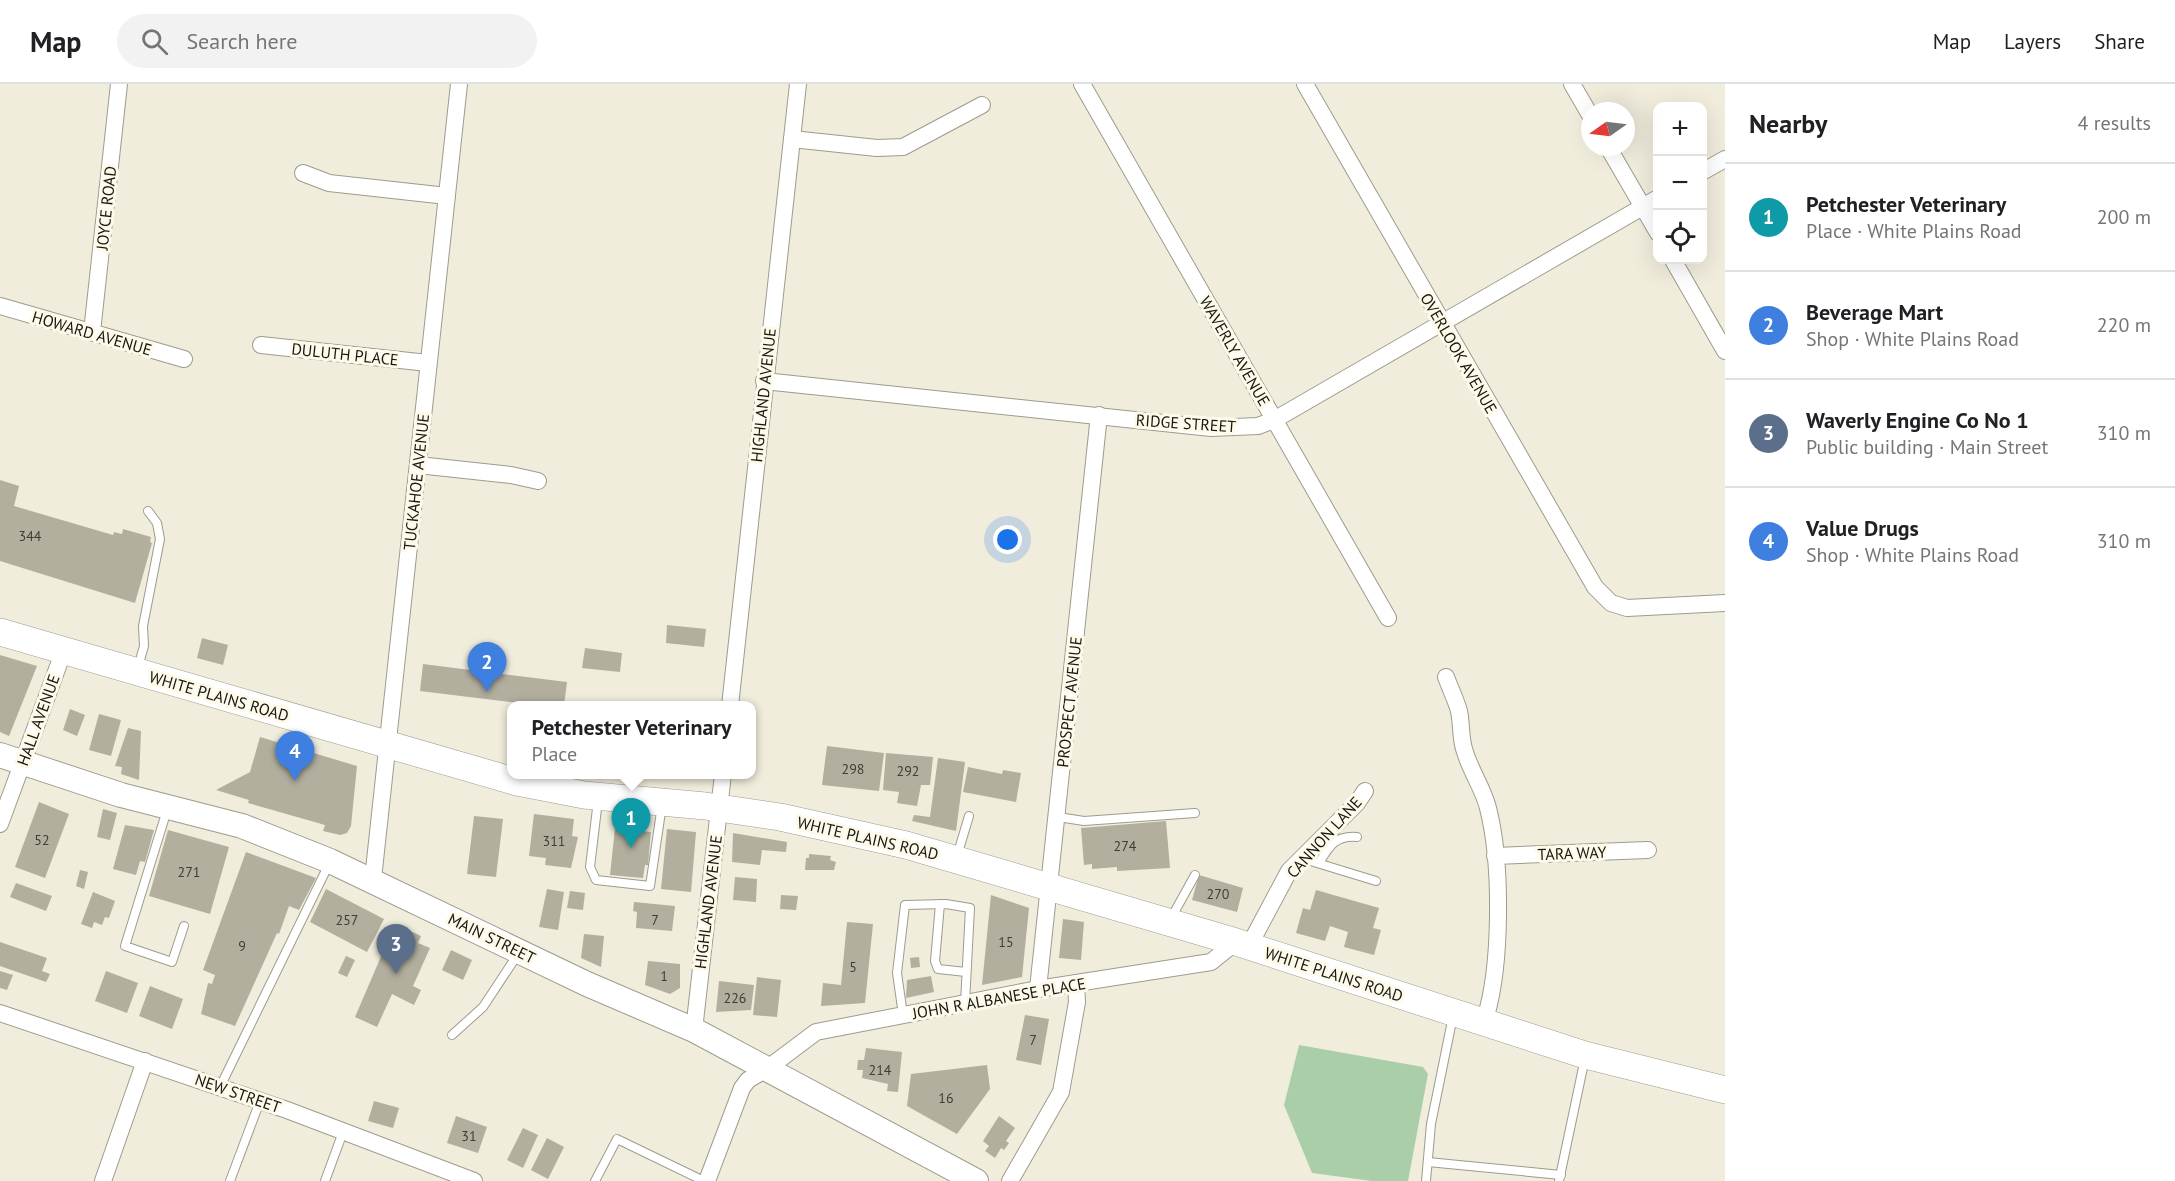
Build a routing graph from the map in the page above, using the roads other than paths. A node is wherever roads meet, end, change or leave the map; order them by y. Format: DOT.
graph roads {
  1 [pos="119,84"];
  2 [pos="459,84"];
  3 [pos="798,84"];
  4 [pos="1082,84"];
  5 [pos="1305,84"];
  6 [pos="1572,84"];
  7 [pos="1582,102"];
  8 [pos="982,105"];
  9 [pos="792,139"];
  10 [pos="1613,156"];
  11 [pos="1725,159"];
  12 [pos="1707,169"];
  13 [pos="303,173"];
  14 [pos="447,196"];
  15 [pos="1653,201"];
  16 [pos="1643,207"];
  17 [pos="1653,224"];
  18 [pos="1675,264"];
  19 [pos="0,306"];
  20 [pos="1443,324"];
  21 [pos="92,332"];
  22 [pos="261,345"];
  23 [pos="1725,351"];
  24 [pos="184,359"];
  25 [pos="428,363"];
  26 [pos="764,381"];
  27 [pos="1099,415"];
  28 [pos="1274,420"];
  29 [pos="418,465"];
  30 [pos="538,481"];
  31 [pos="148,511"];
  32 [pos="1725,603"];
  33 [pos="1388,618"];
  34 [pos="0,632"];
  35 [pos="64,650"];
  36 [pos="137,671"];
  37 [pos="1446,677"];
  38 [pos="730,701"];
  39 [pos="387,743"];
  40 [pos="11,759"];
  41 [pos="723,779"];
  42 [pos="1365,791"];
  43 [pos="598,796"];
  44 [pos="662,803"];
  45 [pos="168,807"];
  46 [pos="720,808"];
  47 [pos="1195,813"];
  48 [pos="969,816"];
  49 [pos="1058,817"];
  50 [pos="0,824"];
  51 [pos="1357,837"];
  52 [pos="1648,850"];
  53 [pos="1495,856"];
  54 [pos="956,859"];
  55 [pos="330,861"];
  56 [pos="1311,861"];
  57 [pos="1195,874"];
  58 [pos="373,879"];
  59 [pos="1376,881"];
  60 [pos="1049,888"];
  61 [pos="940,904"];
  62 [pos="1169,923"];
  63 [pos="184,926"];
  64 [pos="1242,944"];
  65 [pos="519,951"];
  66 [pos="966,972"];
  67 [pos="1076,983"];
  68 [pos="1038,989"];
  69 [pos="965,1003"];
  70 [pos="1454,1012"];
  71 [pos="0,1013"];
  72 [pos="903,1015"];
  73 [pos="1484,1022"];
  74 [pos="694,1030"];
  75 [pos="452,1035"];
  76 [pos="1585,1055"];
  77 [pos="145,1061"];
  78 [pos="768,1068"];
  79 [pos="220,1087"];
  80 [pos="1725,1090"];
  81 [pos="260,1101"];
  82 [pos="343,1132"];
  83 [pos="1428,1162"];
  84 [pos="952,1175"];
  85 [pos="1560,1178"];
  86 [pos="102,1181"];
  87 [pos="230,1181"];
  88 [pos="325,1181"];
  89 [pos="474,1181"];
  90 [pos="595,1181"];
  91 [pos="706,1181"];
  92 [pos="976,1181"];
  93 [pos="1011,1181"];
  94 [pos="1426,1181"];
  1 -- 21 [label="street, JOYCE ROAD"];
  2 -- 14 [label="street, TUCKAHOE AVENUE"];
  3 -- 9 [label="street, HIGHLAND AVENUE"];
  4 -- 28 [label="street, WAVERLY AVENUE"];
  5 -- 20 [label="street, OVERLOOK AVENUE"];
  6 -- 7 [label="street"];
  8 -- 9 [label="street"];
  9 -- 26 [label="street, HIGHLAND AVENUE"];
  10 -- 16 [label="street"];
  11 -- 12 [label="street"];
  13 -- 14 [label="street"];
  14 -- 25 [label="street, TUCKAHOE AVENUE"];
  15 -- 16 [label="street, RIDGE STREET"];
  16 -- 17 [label="street"];
  16 -- 20 [label="street, RIDGE STREET"];
  18 -- 23 [label="street"];
  19 -- 21 [label="street, HOWARD AVENUE"];
  20 -- 28 [label="street, RIDGE STREET"];
  20 -- 32 [label="street, OVERLOOK AVENUE"];
  21 -- 24 [label="street, HOWARD AVENUE"];
  22 -- 25 [label="street, DULUTH PLACE"];
  25 -- 29 [label="street, TUCKAHOE AVENUE"];
  26 -- 27 [label="street, RIDGE STREET"];
  26 -- 38 [label="street, HIGHLAND AVENUE"];
  27 -- 28 [label="street, RIDGE STREET"];
  27 -- 49 [label="street, PROSPECT AVENUE"];
  28 -- 33 [label="street, WAVERLY AVENUE"];
  29 -- 30 [label="street"];
  29 -- 39 [label="street, TUCKAHOE AVENUE"];
  31 -- 36 [label="lane"];
  34 -- 35 [label="main road, WHITE PLAINS ROAD"];
  35 -- 36 [label="main road, WHITE PLAINS ROAD"];
  35 -- 40 [label="street, HALL AVENUE"];
  36 -- 39 [label="main road, WHITE PLAINS ROAD"];
  37 -- 53 [label="street"];
  39 -- 43 [label="main road, WHITE PLAINS ROAD"];
  39 -- 58 [label="street, TUCKAHOE AVENUE"];
  40 -- 45 [label="street, MAIN STREET"];
  40 -- 50 [label="street, HALL AVENUE"];
  41 -- 46 [label="street, HIGHLAND AVENUE"];
  42 -- 56 [label="street, CANNON LANE"];
  43 -- 44 [label="main road, WHITE PLAINS ROAD"];
  43 -- 44 [label="lane"];
  44 -- 46 [label="main road, WHITE PLAINS ROAD"];
  45 -- 55 [label="street, MAIN STREET"];
  45 -- 63 [label="lane"];
  46 -- 54 [label="main road, WHITE PLAINS ROAD"];
  46 -- 74 [label="street, HIGHLAND AVENUE"];
  47 -- 49 [label="lane"];
  48 -- 54 [label="lane"];
  49 -- 60 [label="street, PROSPECT AVENUE"];
  51 -- 56 [label="lane"];
  52 -- 53 [label="street, TARA WAY"];
  53 -- 73 [label="street"];
  54 -- 60 [label="main road, WHITE PLAINS ROAD"];
  55 -- 58 [label="street, MAIN STREET"];
  55 -- 79 [label="lane"];
  56 -- 59 [label="lane"];
  56 -- 64 [label="street, CANNON LANE"];
  57 -- 62 [label="lane"];
  58 -- 65 [label="street, MAIN STREET"];
  60 -- 62 [label="main road, WHITE PLAINS ROAD"];
  60 -- 68 [label="street, PROSPECT AVENUE"];
  61 -- 66 [label="lane"];
  61 -- 66 [label="lane"];
  61 -- 72 [label="lane"];
  62 -- 64 [label="main road, WHITE PLAINS ROAD"];
  64 -- 67 [label="street, JOHN R ALBANESE PLACE"];
  64 -- 70 [label="main road, WHITE PLAINS ROAD"];
  65 -- 74 [label="street, MAIN STREET"];
  65 -- 75 [label="lane"];
  66 -- 69 [label="lane"];
  67 -- 68 [label="street, JOHN R ALBANESE PLACE"];
  67 -- 93 [label="street"];
  68 -- 69 [label="street, JOHN R ALBANESE PLACE"];
  69 -- 72 [label="street, JOHN R ALBANESE PLACE"];
  70 -- 73 [label="main road, WHITE PLAINS ROAD"];
  70 -- 83 [label="lane"];
  71 -- 77 [label="street, NEW STREET"];
  72 -- 78 [label="street, JOHN R ALBANESE PLACE"];
  73 -- 76 [label="main road, WHITE PLAINS ROAD"];
  74 -- 78 [label="street, MAIN STREET"];
  76 -- 80 [label="main road, WHITE PLAINS ROAD"];
  76 -- 85 [label="lane"];
  77 -- 79 [label="street, NEW STREET"];
  77 -- 86 [label="street"];
  78 -- 84 [label="street, MAIN STREET"];
  78 -- 91 [label="street, JOHN R ALBANESE PLACE"];
  79 -- 81 [label="street, NEW STREET"];
  81 -- 82 [label="street, NEW STREET"];
  81 -- 87 [label="lane"];
  82 -- 88 [label="lane"];
  82 -- 89 [label="street, NEW STREET"];
  83 -- 85 [label="lane"];
  83 -- 94 [label="lane"];
  84 -- 92 [label="street, MAIN STREET"];
  90 -- 91 [label="lane"];
}
